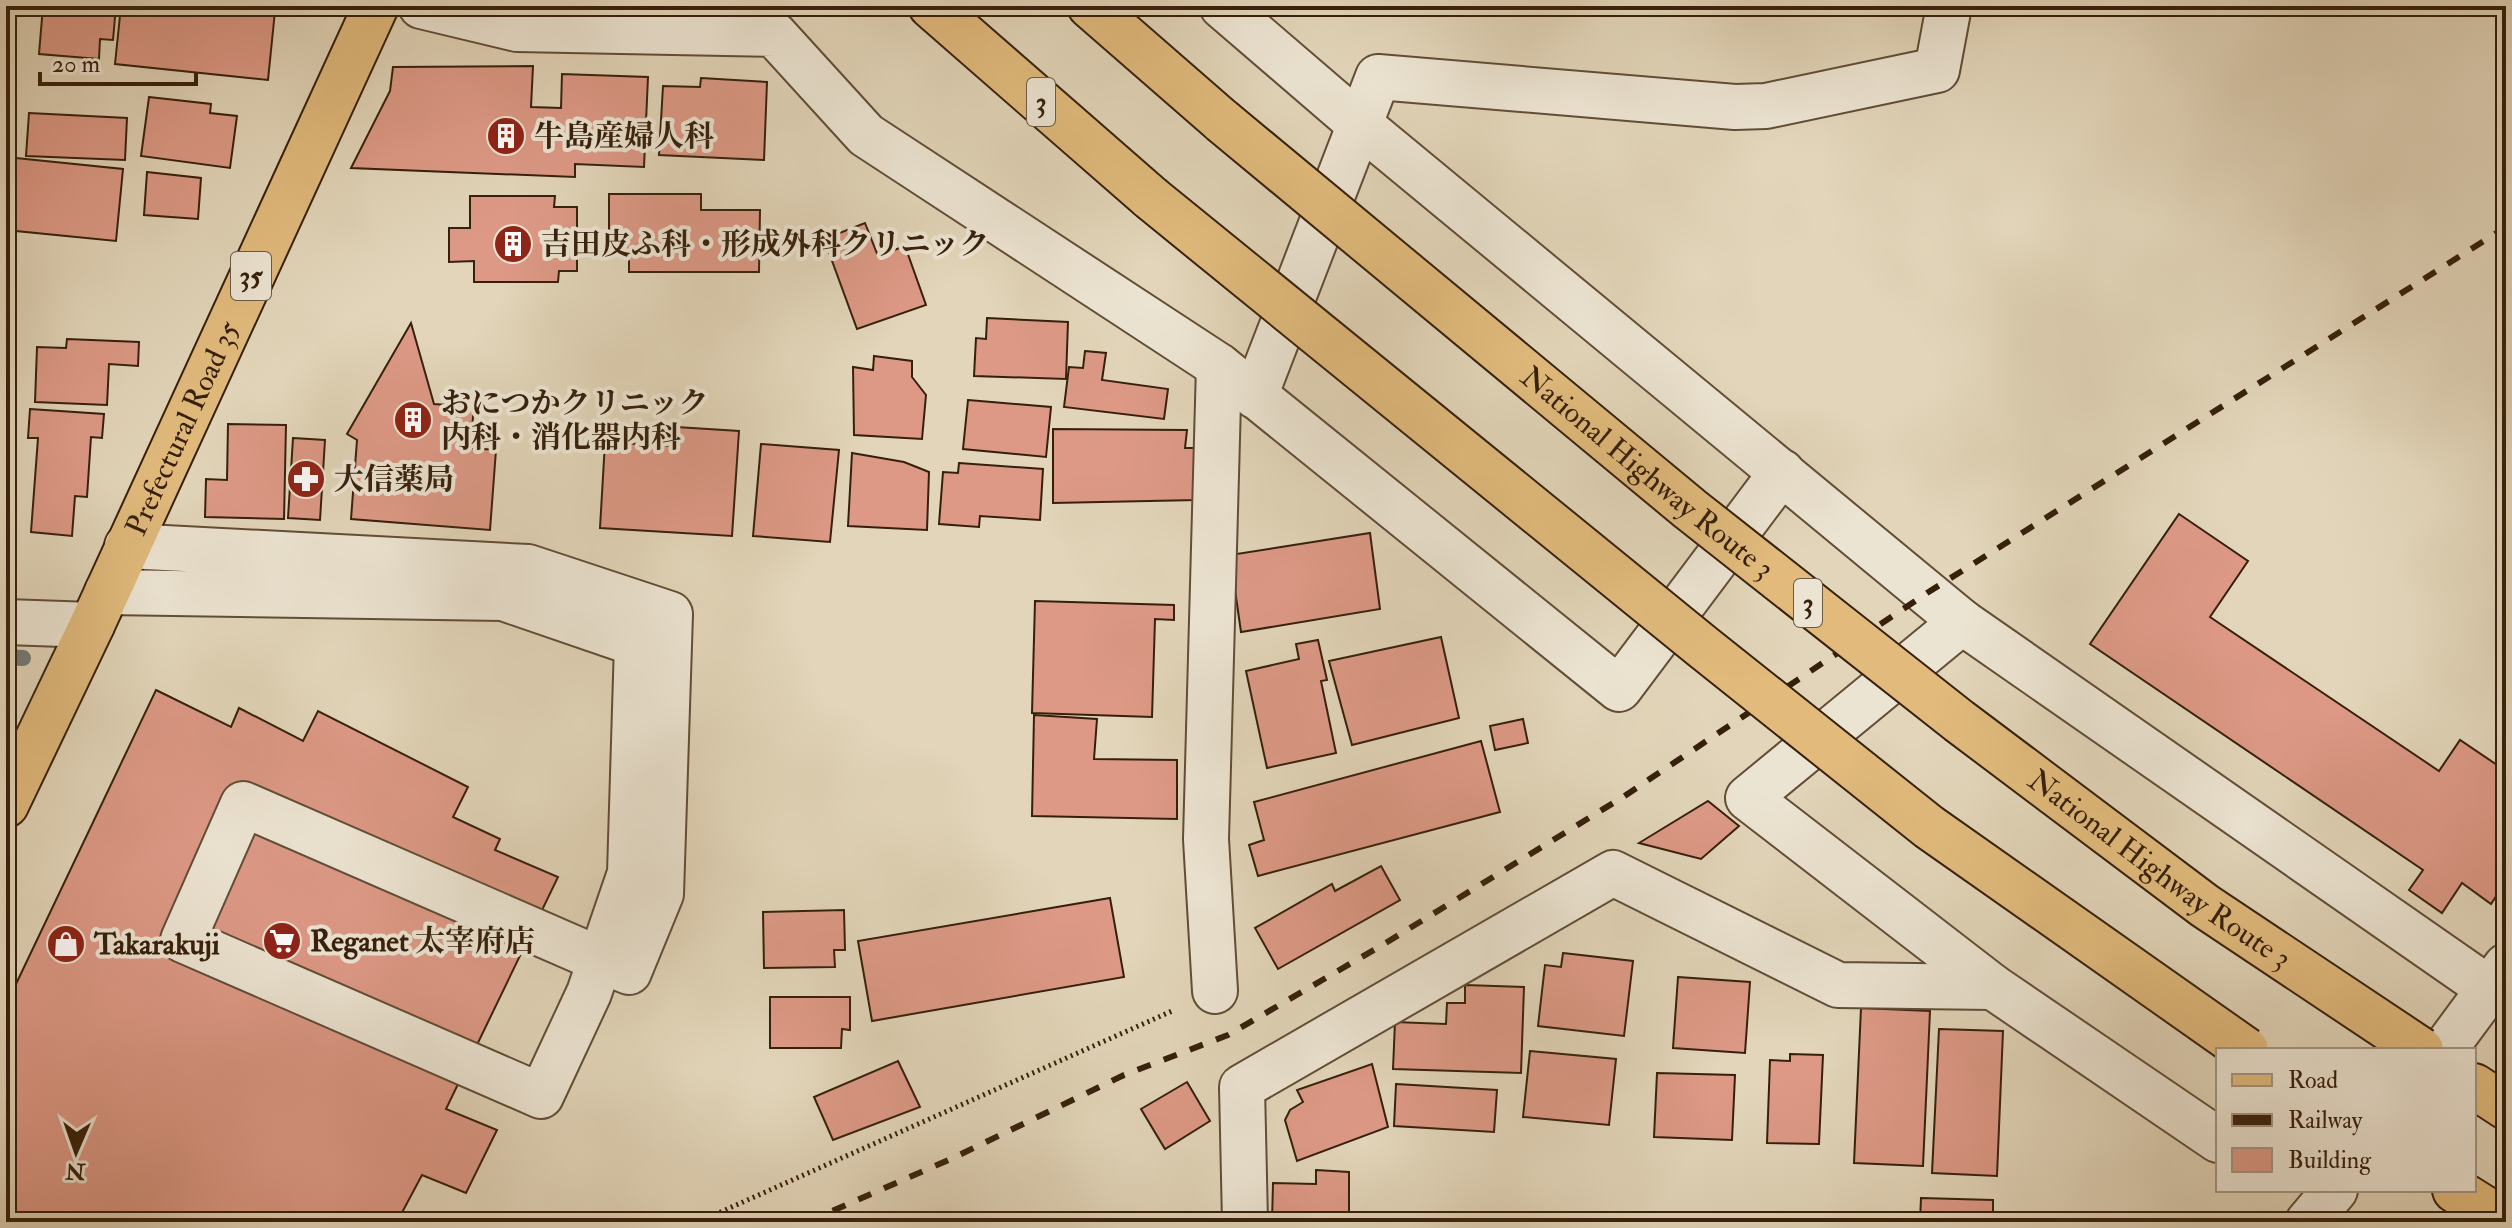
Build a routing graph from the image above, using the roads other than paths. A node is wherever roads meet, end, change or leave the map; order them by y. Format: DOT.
graph roads {
  1 [pos="376,6"];
  2 [pos="421,6"];
  3 [pos="931,6"];
  4 [pos="1090,6"];
  5 [pos="1222,6"];
  6 [pos="1949,6"];
  7 [pos="1358,123"];
  8 [pos="1219,366"];
  9 [pos="1255,396"];
  10 [pos="1782,472"];
  11 [pos="127,546"];
  12 [pos="99,609"];
  13 [pos="6,622"];
  14 [pos="1962,622"];
  15 [pos="6,805"];
  16 [pos="601,960"];
  17 [pos="2501,976"];
  18 [pos="1993,987"];
  19 [pos="1215,991"];
  20 [pos="2243,1048"];
  21 [pos="2418,1048"];
  22 [pos="2446,1048"];
  23 [pos="2216,1139"];
  24 [pos="2458,1192"];
  25 [pos="1245,1222"];
  26 [pos="2506,1222"];
  1 -- 11 [label="main road, Prefectural Road 35 / 35"];
  2 -- 8 [label="street"];
  3 -- 20 [label="main road, 3, bridge"];
  4 -- 21 [label="main road, National Highway Route 3 / 3, bridge"];
  5 -- 7 [label="street"];
  6 -- 7 [label="street"];
  7 -- 9 [label="street"];
  7 -- 10 [label="street"];
  8 -- 9 [label="street"];
  8 -- 19 [label="street"];
  9 -- 10 [label="street"];
  10 -- 14 [label="street"];
  11 -- 12 [label="main road, Prefectural Road 35 / 35"];
  11 -- 16 [label="street"];
  12 -- 13 [label="street"];
  12 -- 15 [label="main road, Prefectural Road 35 / 35"];
  12 -- 16 [label="street"];
  14 -- 17 [label="street"];
  14 -- 18 [label="street"];
  16 -- 16 [label="street"];
  17 -- 22 [label="street"];
  18 -- 23 [label="street"];
  18 -- 25 [label="street"];
  24 -- 26 [label="main road"];
}
